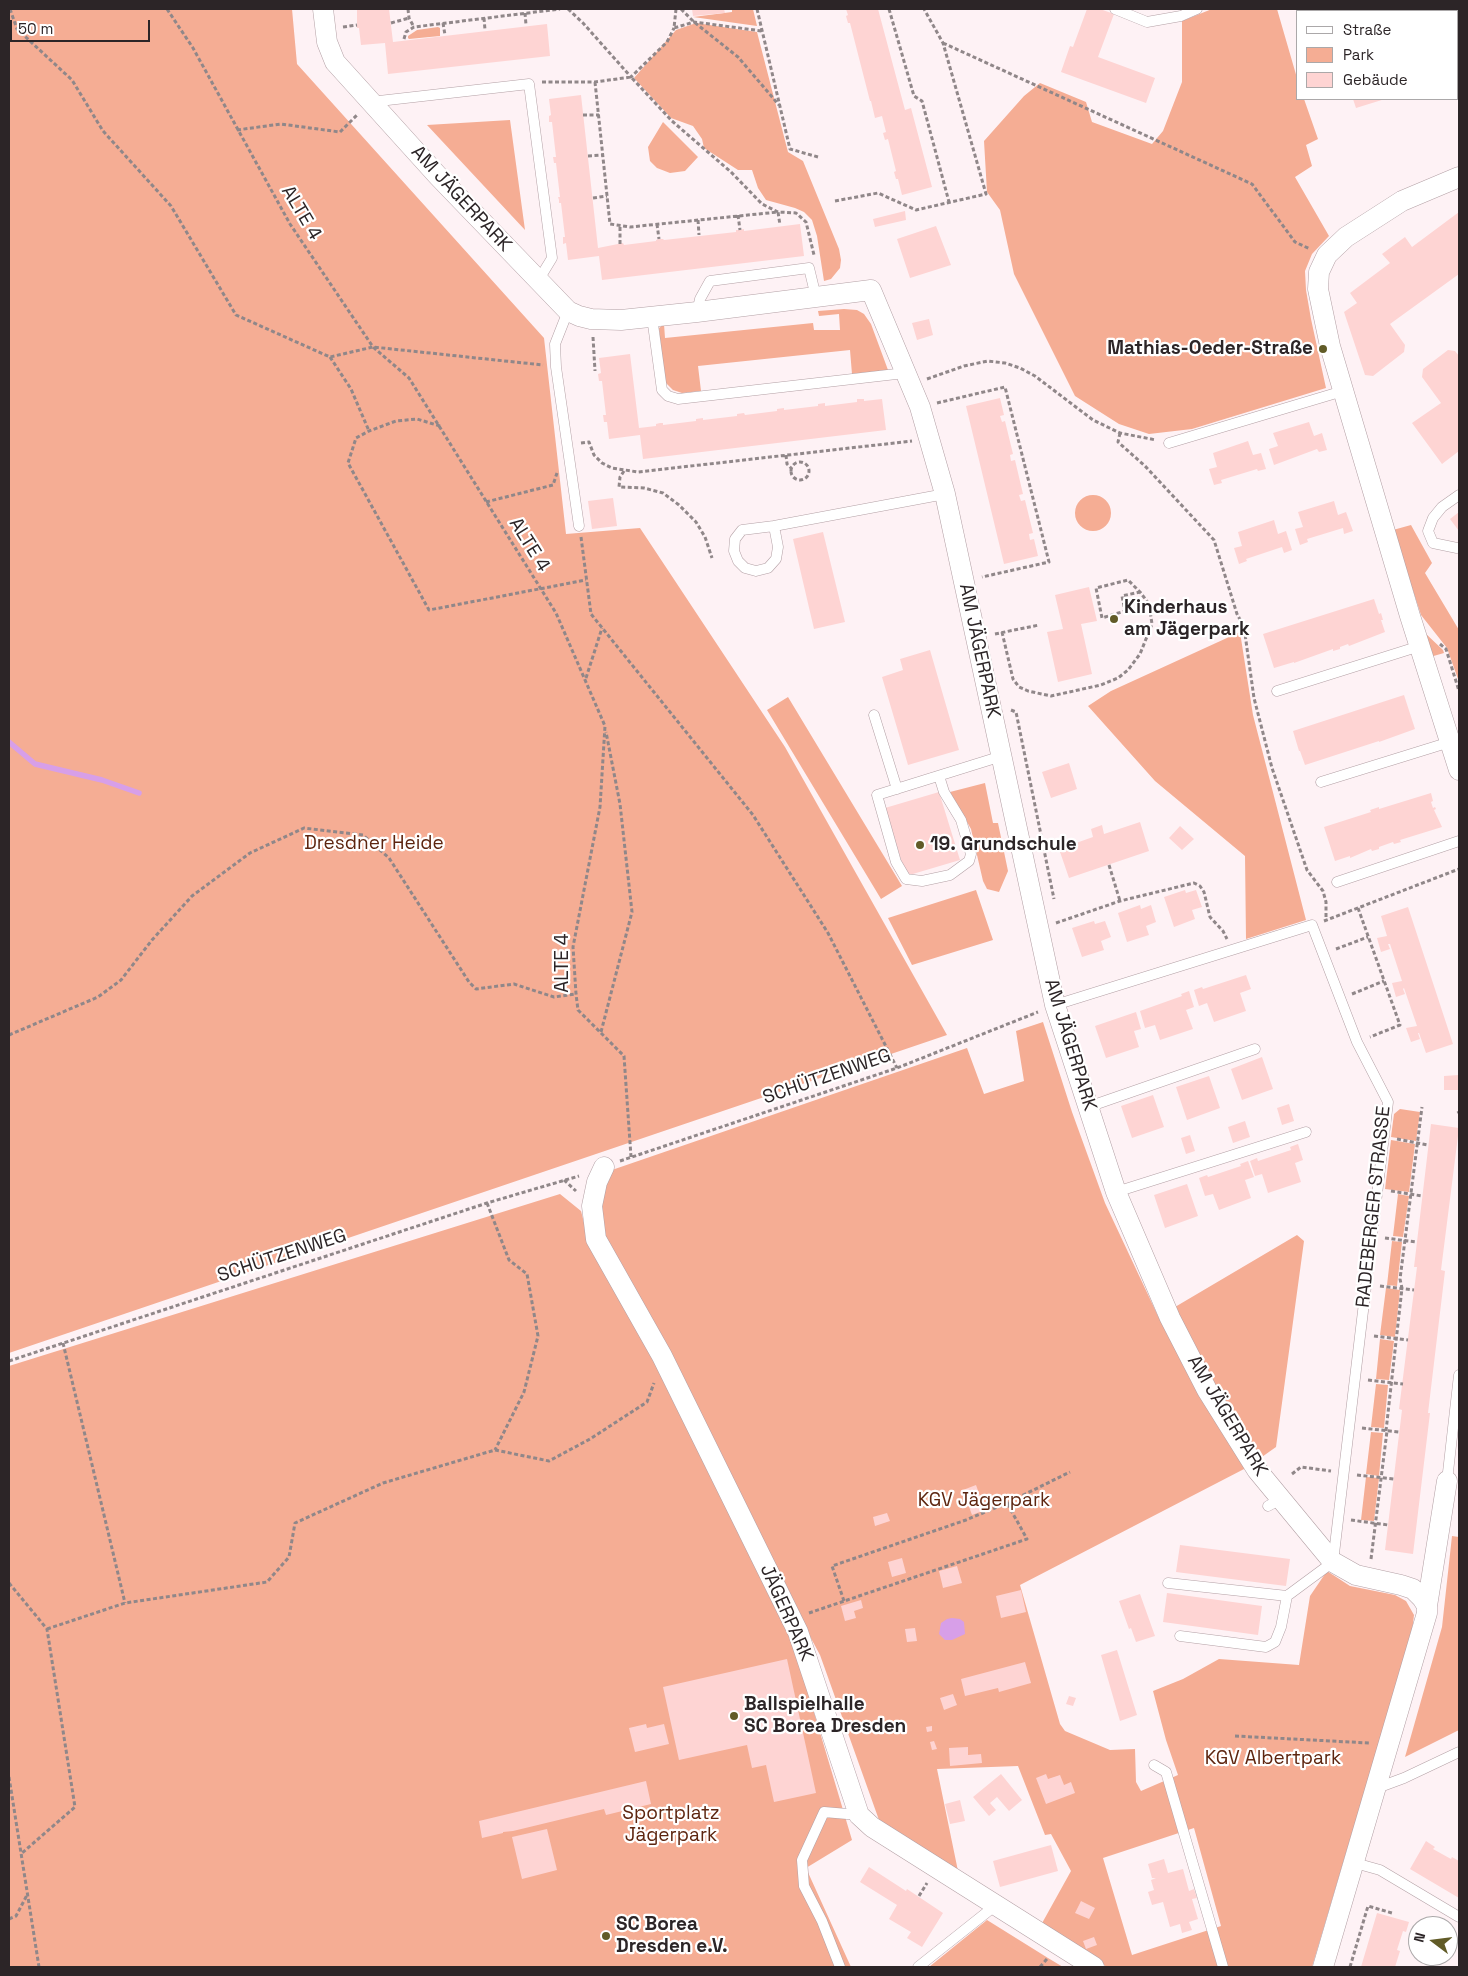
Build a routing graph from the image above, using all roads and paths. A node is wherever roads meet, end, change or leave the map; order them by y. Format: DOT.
graph roads {
  1 [pos="10,9"];
  2 [pos="167,9"];
  3 [pos="323,9"];
  4 [pos="408,9"];
  5 [pos="560,9"];
  6 [pos="568,9"];
  7 [pos="676,9"];
  8 [pos="681,9"];
  9 [pos="757,9"];
  10 [pos="889,9"];
  11 [pos="924,9"];
  12 [pos="1114,9"];
  13 [pos="1197,9"];
  14 [pos="525,13"];
  15 [pos="409,18"];
  16 [pos="484,18"];
  17 [pos="694,22"];
  18 [pos="391,23"];
  19 [pos="443,23"];
  20 [pos="526,25"];
  21 [pos="414,27"];
  22 [pos="674,28"];
  23 [pos="485,30"];
  24 [pos="762,30"];
  25 [pos="445,35"];
  26 [pos="404,39"];
  27 [pos="943,43"];
  28 [pos="631,77"];
  29 [pos="595,82"];
  30 [pos="529,84"];
  31 [pos="370,102"];
  32 [pos="780,105"];
  33 [pos="599,114"];
  34 [pos="583,115"];
  35 [pos="237,130"];
  36 [pos="603,155"];
  37 [pos="588,156"];
  38 [pos="818,157"];
  39 [pos="1459,177"];
  40 [pos="607,196"];
  41 [pos="592,198"];
  42 [pos="835,201"];
  43 [pos="949,202"];
  44 [pos="778,212"];
  45 [pos="738,215"];
  46 [pos="698,220"];
  47 [pos="657,224"];
  48 [pos="620,225"];
  49 [pos="780,226"];
  50 [pos="740,230"];
  51 [pos="699,235"];
  52 [pos="659,239"];
  53 [pos="620,244"];
  54 [pos="1327,255"];
  55 [pos="815,259"];
  56 [pos="538,281"];
  57 [pos="816,298"];
  58 [pos="568,311"];
  59 [pos="697,312"];
  60 [pos="652,317"];
  61 [pos="372,347"];
  62 [pos="593,347"];
  63 [pos="330,357"];
  64 [pos="556,367"];
  65 [pos="595,371"];
  66 [pos="908,379"];
  67 [pos="1344,391"];
  68 [pos="920,407"];
  69 [pos="441,426"];
  70 [pos="369,430"];
  71 [pos="1120,433"];
  72 [pos="930,439"];
  73 [pos="1169,443"];
  74 [pos="568,444"];
  75 [pos="786,455"];
  76 [pos="570,462"];
  77 [pos="791,468"];
  78 [pos="624,471"];
  79 [pos="945,494"];
  80 [pos="1459,495"];
  81 [pos="486,502"];
  82 [pos="580,526"];
  83 [pos="774,526"];
  84 [pos="1457,548"];
  85 [pos="712,558"];
  86 [pos="586,580"];
  87 [pos="964,581"];
  88 [pos="541,590"];
  89 [pos="1140,592"];
  90 [pos="1039,624"];
  91 [pos="602,628"];
  92 [pos="1002,632"];
  93 [pos="977,637"];
  94 [pos="1420,646"];
  95 [pos="586,679"];
  96 [pos="1277,690"];
  97 [pos="874,715"];
  98 [pos="605,726"];
  99 [pos="1450,742"];
  100 [pos="1002,756"];
  101 [pos="1459,770"];
  102 [pos="939,776"];
  103 [pos="1321,782"];
  104 [pos="897,789"];
  105 [pos="1459,841"];
  106 [pos="1109,864"];
  107 [pos="1459,869"];
  108 [pos="1337,882"];
  109 [pos="1120,902"];
  110 [pos="1358,908"];
  111 [pos="1331,918"];
  112 [pos="1326,920"];
  113 [pos="1038,929"];
  114 [pos="1368,938"];
  115 [pos="1347,945"];
  116 [pos="1232,949"];
  117 [pos="1384,981"];
  118 [pos="1354,993"];
  119 [pos="576,994"];
  120 [pos="1055,1005"];
  121 [pos="600,1033"];
  122 [pos="9,1035"];
  123 [pos="1370,1037"];
  124 [pos="1254,1049"];
  125 [pos="896,1068"];
  126 [pos="1088,1107"];
  127 [pos="1422,1107"];
  128 [pos="1306,1132"];
  129 [pos="1404,1141"];
  130 [pos="1417,1143"];
  131 [pos="1428,1145"];
  132 [pos="631,1158"];
  133 [pos="604,1167"];
  134 [pos="564,1180"];
  135 [pos="1391,1191"];
  136 [pos="1116,1192"];
  137 [pos="1410,1194"];
  138 [pos="1422,1196"];
  139 [pos="487,1202"];
  140 [pos="1372,1237"];
  141 [pos="1404,1240"];
  142 [pos="1416,1242"];
  143 [pos="1367,1284"];
  144 [pos="1402,1288"];
  145 [pos="1414,1290"];
  146 [pos="1360,1334"];
  147 [pos="1396,1338"];
  148 [pos="1408,1340"];
  149 [pos="63,1343"];
  150 [pos="662,1356"];
  151 [pos="9,1361"];
  152 [pos="1459,1374"];
  153 [pos="1355,1378"];
  154 [pos="1390,1383"];
  155 [pos="1402,1384"];
  156 [pos="1349,1427"];
  157 [pos="1387,1431"];
  158 [pos="1399,1432"];
  159 [pos="495,1450"];
  160 [pos="1070,1472"];
  161 [pos="1344,1473"];
  162 [pos="1292,1474"];
  163 [pos="1382,1478"];
  164 [pos="1394,1479"];
  165 [pos="1447,1481"];
  166 [pos="1007,1503"];
  167 [pos="1358,1521"];
  168 [pos="1376,1523"];
  169 [pos="1388,1525"];
  170 [pos="1371,1559"];
  171 [pos="1333,1562"];
  172 [pos="1168,1582"];
  173 [pos="9,1583"];
  174 [pos="1287,1596"];
  175 [pos="844,1601"];
  176 [pos="125,1603"];
  177 [pos="1427,1606"];
  178 [pos="792,1619"];
  179 [pos="47,1629"];
  180 [pos="1180,1636"];
  181 [pos="1235,1736"];
  182 [pos="1390,1744"];
  183 [pos="1459,1752"];
  184 [pos="1154,1765"];
  185 [pos="9,1777"];
  186 [pos="1377,1788"];
  187 [pos="860,1816"];
  188 [pos="22,1853"];
  189 [pos="1355,1862"];
  190 [pos="930,1885"];
  191 [pos="27,1895"];
  192 [pos="919,1896"];
  193 [pos="996,1905"];
  194 [pos="1392,1913"];
  195 [pos="1459,1917"];
  196 [pos="9,1920"];
  197 [pos="39,1967"];
  198 [pos="840,1967"];
  199 [pos="918,1967"];
  200 [pos="1094,1967"];
  201 [pos="1223,1967"];
  202 [pos="1323,1967"];
  203 [pos="1350,1967"];
  1 -- 63 [label="path"];
  2 -- 35 [label="path, ALTE 4"];
  3 -- 31 [label="street, AM JÄGERPARK"];
  4 -- 15 [label="path"];
  5 -- 14 [label="path"];
  6 -- 28 [label="path"];
  7 -- 22 [label="path"];
  8 -- 17 [label="path"];
  9 -- 24 [label="path"];
  10 -- 43 [label="path"];
  11 -- 27 [label="path"];
  12 -- 13 [label="lane"];
  14 -- 16 [label="path"];
  14 -- 20 [label="path"];
  15 -- 18 [label="path"];
  15 -- 21 [label="path"];
  16 -- 19 [label="path"];
  16 -- 23 [label="path"];
  17 -- 22 [label="path"];
  17 -- 24 [label="path"];
  17 -- 32 [label="path"];
  19 -- 21 [label="path"];
  19 -- 25 [label="path"];
  21 -- 26 [label="path"];
  22 -- 28 [label="path"];
  24 -- 32 [label="path"];
  27 -- 43 [label="path"];
  27 -- 54 [label="path"];
  28 -- 29 [label="path"];
  28 -- 44 [label="path"];
  29 -- 30 [label="path"];
  29 -- 33 [label="path"];
  30 -- 31 [label="lane"];
  30 -- 56 [label="lane"];
  31 -- 35 [label="path"];
  31 -- 56 [label="street, AM JÄGERPARK"];
  32 -- 38 [label="path"];
  33 -- 34 [label="path"];
  33 -- 36 [label="path"];
  35 -- 61 [label="path, ALTE 4"];
  36 -- 37 [label="path"];
  36 -- 40 [label="path"];
  39 -- 54 [label="street"];
  40 -- 41 [label="path"];
  40 -- 48 [label="path"];
  42 -- 43 [label="path"];
  44 -- 45 [label="path"];
  44 -- 49 [label="path"];
  44 -- 55 [label="path"];
  45 -- 46 [label="path"];
  45 -- 50 [label="path"];
  46 -- 47 [label="path"];
  46 -- 51 [label="path"];
  47 -- 48 [label="path"];
  47 -- 52 [label="path"];
  48 -- 53 [label="path"];
  54 -- 67 [label="street"];
  56 -- 58 [label="street, AM JÄGERPARK"];
  57 -- 59 [label="street, AM JÄGERPARK"];
  57 -- 59 [label="lane"];
  57 -- 66 [label="street, AM JÄGERPARK"];
  58 -- 60 [label="street, AM JÄGERPARK"];
  58 -- 64 [label="lane"];
  59 -- 60 [label="street, AM JÄGERPARK"];
  60 -- 66 [label="lane"];
  61 -- 63 [label="path"];
  61 -- 64 [label="path"];
  61 -- 69 [label="path, ALTE 4"];
  62 -- 65 [label="path"];
  63 -- 70 [label="path"];
  64 -- 74 [label="lane"];
  66 -- 68 [label="street, AM JÄGERPARK"];
  66 -- 71 [label="path"];
  67 -- 73 [label="lane"];
  67 -- 94 [label="street"];
  68 -- 72 [label="street, AM JÄGERPARK"];
  68 -- 87 [label="path"];
  69 -- 70 [label="path"];
  69 -- 81 [label="path, ALTE 4"];
  70 -- 88 [label="path"];
  71 -- 73 [label="path"];
  71 -- 112 [label="path"];
  72 -- 75 [label="path"];
  72 -- 79 [label="street, AM JÄGERPARK"];
  74 -- 76 [label="lane"];
  74 -- 78 [label="path"];
  75 -- 77 [label="path"];
  75 -- 78 [label="path"];
  76 -- 81 [label="path"];
  76 -- 82 [label="lane"];
  77 -- 77 [label="path"];
  78 -- 85 [label="path"];
  79 -- 83 [label="lane"];
  79 -- 87 [label="street, AM JÄGERPARK"];
  80 -- 84 [label="lane"];
  81 -- 88 [label="path, ALTE 4"];
  82 -- 86 [label="path"];
  83 -- 83 [label="lane"];
  86 -- 88 [label="path"];
  86 -- 91 [label="path"];
  87 -- 93 [label="street, AM JÄGERPARK"];
  88 -- 95 [label="path, ALTE 4"];
  89 -- 89 [label="path"];
  89 -- 92 [label="path"];
  90 -- 92 [label="path"];
  91 -- 95 [label="path"];
  91 -- 125 [label="path"];
  92 -- 93 [label="path"];
  93 -- 100 [label="street, AM JÄGERPARK"];
  94 -- 96 [label="lane"];
  94 -- 99 [label="street"];
  95 -- 98 [label="path, ALTE 4"];
  97 -- 104 [label="lane"];
  98 -- 119 [label="path, ALTE 4"];
  98 -- 121 [label="path"];
  99 -- 101 [label="street"];
  99 -- 103 [label="lane"];
  100 -- 102 [label="lane"];
  100 -- 113 [label="street, AM JÄGERPARK"];
  102 -- 104 [label="lane"];
  102 -- 104 [label="lane"];
  105 -- 108 [label="lane"];
  106 -- 109 [label="path"];
  107 -- 110 [label="path"];
  109 -- 113 [label="path"];
  109 -- 116 [label="path"];
  110 -- 111 [label="path"];
  110 -- 114 [label="path"];
  113 -- 120 [label="street, AM JÄGERPARK"];
  114 -- 115 [label="path"];
  114 -- 117 [label="path"];
  116 -- 120 [label="lane, RADEBERGER STRASSE"];
  116 -- 140 [label="lane, RADEBERGER STRASSE"];
  117 -- 118 [label="path"];
  117 -- 123 [label="path"];
  119 -- 121 [label="path, ALTE 4"];
  119 -- 122 [label="path"];
  120 -- 125 [label="path, SCHÜTZENWEG"];
  120 -- 126 [label="street, AM JÄGERPARK"];
  121 -- 132 [label="path, ALTE 4"];
  124 -- 126 [label="lane"];
  125 -- 132 [label="path, SCHÜTZENWEG"];
  126 -- 136 [label="street, AM JÄGERPARK"];
  127 -- 130 [label="path"];
  128 -- 136 [label="lane"];
  129 -- 130 [label="path"];
  130 -- 131 [label="path"];
  130 -- 137 [label="path"];
  132 -- 133 [label="path, SCHÜTZENWEG"];
  133 -- 150 [label="street, JÄGERPARK"];
  134 -- 139 [label="path, SCHÜTZENWEG"];
  135 -- 137 [label="path"];
  136 -- 171 [label="street, AM JÄGERPARK"];
  137 -- 138 [label="path"];
  137 -- 141 [label="path"];
  139 -- 149 [label="path, SCHÜTZENWEG"];
  139 -- 159 [label="path"];
  140 -- 141 [label="path"];
  140 -- 143 [label="lane, RADEBERGER STRASSE"];
  141 -- 142 [label="path"];
  141 -- 144 [label="path"];
  143 -- 144 [label="path"];
  143 -- 146 [label="lane, RADEBERGER STRASSE"];
  144 -- 145 [label="path"];
  144 -- 147 [label="path"];
  146 -- 147 [label="path"];
  146 -- 153 [label="lane, RADEBERGER STRASSE"];
  147 -- 148 [label="path"];
  147 -- 154 [label="path"];
  149 -- 151 [label="path, SCHÜTZENWEG"];
  149 -- 176 [label="path"];
  150 -- 159 [label="path"];
  150 -- 178 [label="street, JÄGERPARK"];
  152 -- 165 [label="lane"];
  153 -- 154 [label="path"];
  153 -- 156 [label="lane, RADEBERGER STRASSE"];
  154 -- 155 [label="path"];
  154 -- 157 [label="path"];
  156 -- 157 [label="path"];
  156 -- 161 [label="lane, RADEBERGER STRASSE"];
  157 -- 158 [label="path"];
  157 -- 163 [label="path"];
  159 -- 176 [label="path"];
  160 -- 166 [label="path"];
  161 -- 162 [label="path"];
  161 -- 163 [label="path"];
  161 -- 171 [label="lane, RADEBERGER STRASSE"];
  163 -- 164 [label="path"];
  163 -- 168 [label="path"];
  165 -- 177 [label="street"];
  166 -- 175 [label="path"];
  166 -- 175 [label="path"];
  167 -- 168 [label="path"];
  168 -- 169 [label="path"];
  168 -- 170 [label="path"];
  171 -- 174 [label="lane"];
  171 -- 177 [label="street, AM JÄGERPARK"];
  172 -- 174 [label="lane"];
  173 -- 179 [label="path"];
  174 -- 180 [label="lane"];
  175 -- 178 [label="path"];
  176 -- 179 [label="path"];
  177 -- 182 [label="street"];
  178 -- 187 [label="street, JÄGERPARK"];
  179 -- 188 [label="path"];
  181 -- 182 [label="path"];
  182 -- 186 [label="street"];
  183 -- 186 [label="lane"];
  184 -- 201 [label="lane"];
  185 -- 188 [label="path"];
  186 -- 189 [label="street"];
  187 -- 193 [label="street"];
  187 -- 198 [label="lane"];
  188 -- 191 [label="path"];
  189 -- 195 [label="lane"];
  189 -- 202 [label="street"];
  190 -- 192 [label="path"];
  191 -- 196 [label="path"];
  191 -- 197 [label="path"];
  193 -- 199 [label="lane"];
  193 -- 200 [label="street"];
  194 -- 203 [label="path"];
}
